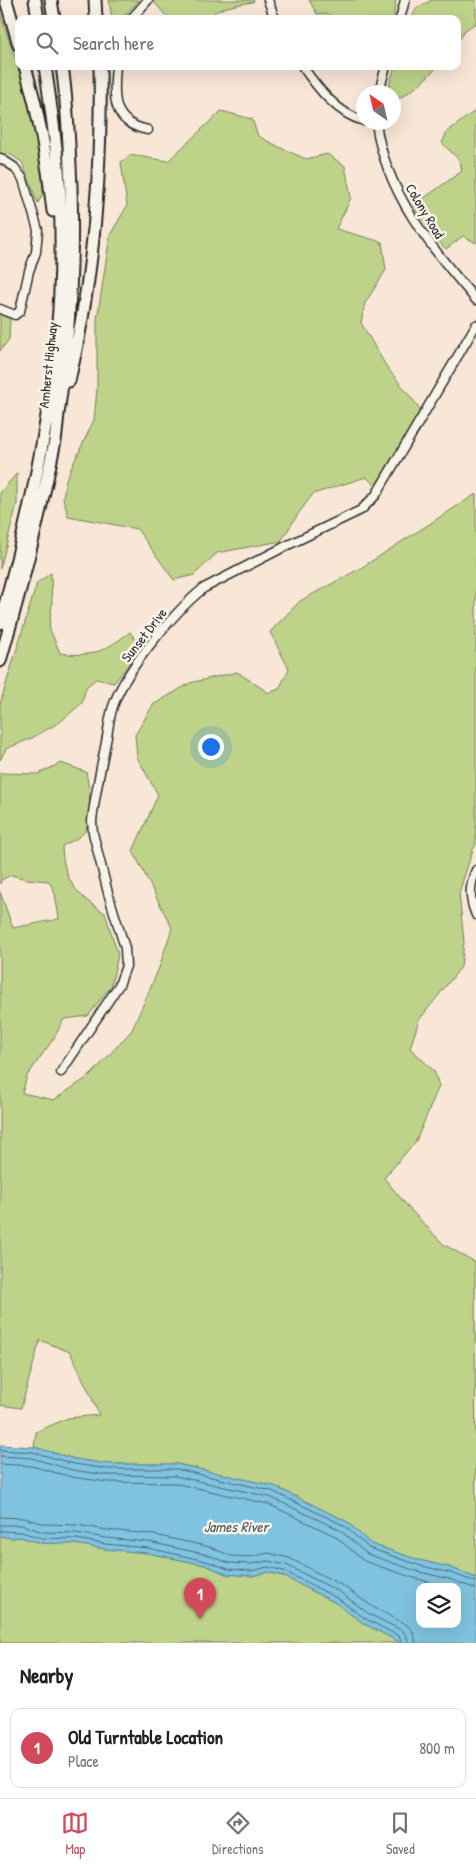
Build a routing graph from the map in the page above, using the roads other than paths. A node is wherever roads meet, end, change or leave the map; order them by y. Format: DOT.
graph roads {
  1 [pos="6,0"];
  2 [pos="35,0"];
  3 [pos="50,0"];
  4 [pos="95,0"];
  5 [pos="148,0"];
  6 [pos="268,0"];
  7 [pos="404,0"];
  8 [pos="37,15"];
  9 [pos="53,15"];
  10 [pos="96,15"];
  11 [pos="135,15"];
  12 [pos="274,15"];
  13 [pos="401,15"];
  14 [pos="15,31"];
  15 [pos="26,70"];
  16 [pos="46,70"];
  17 [pos="62,70"];
  18 [pos="100,70"];
  19 [pos="116,70"];
  20 [pos="306,70"];
  21 [pos="385,70"];
  22 [pos="381,85"];
  23 [pos="356,118"];
  24 [pos="148,130"];
  25 [pos="378,130"];
  26 [pos="0,158"];
  27 [pos="476,300"];
  28 [pos="0,309"];
  29 [pos="476,325"];
  30 [pos="58,329"];
  31 [pos="55,438"];
  32 [pos="0,623"];
  33 [pos="0,662"];
  34 [pos="476,870"];
  35 [pos="476,915"];
  36 [pos="61,1072"];
  1 -- 14 [label="highway"];
  2 -- 8 [label="highway"];
  3 -- 9 [label="highway"];
  4 -- 10 [label="highway"];
  5 -- 11 [label="street"];
  6 -- 12 [label="street"];
  7 -- 13 [label="street"];
  15 -- 30 [label="highway"];
  16 -- 30 [label="highway, Amherst Highway"];
  17 -- 31 [label="highway, Amherst Highway"];
  18 -- 31 [label="highway"];
  19 -- 24 [label="street"];
  20 -- 23 [label="street"];
  21 -- 22 [label="street"];
  25 -- 27 [label="street, Colony Road"];
  26 -- 28 [label="street"];
  29 -- 36 [label="street, Sunset Drive"];
  30 -- 32 [label="highway, Amherst Highway"];
  31 -- 33 [label="highway, Amherst Highway"];
  34 -- 35 [label="street"];
}
